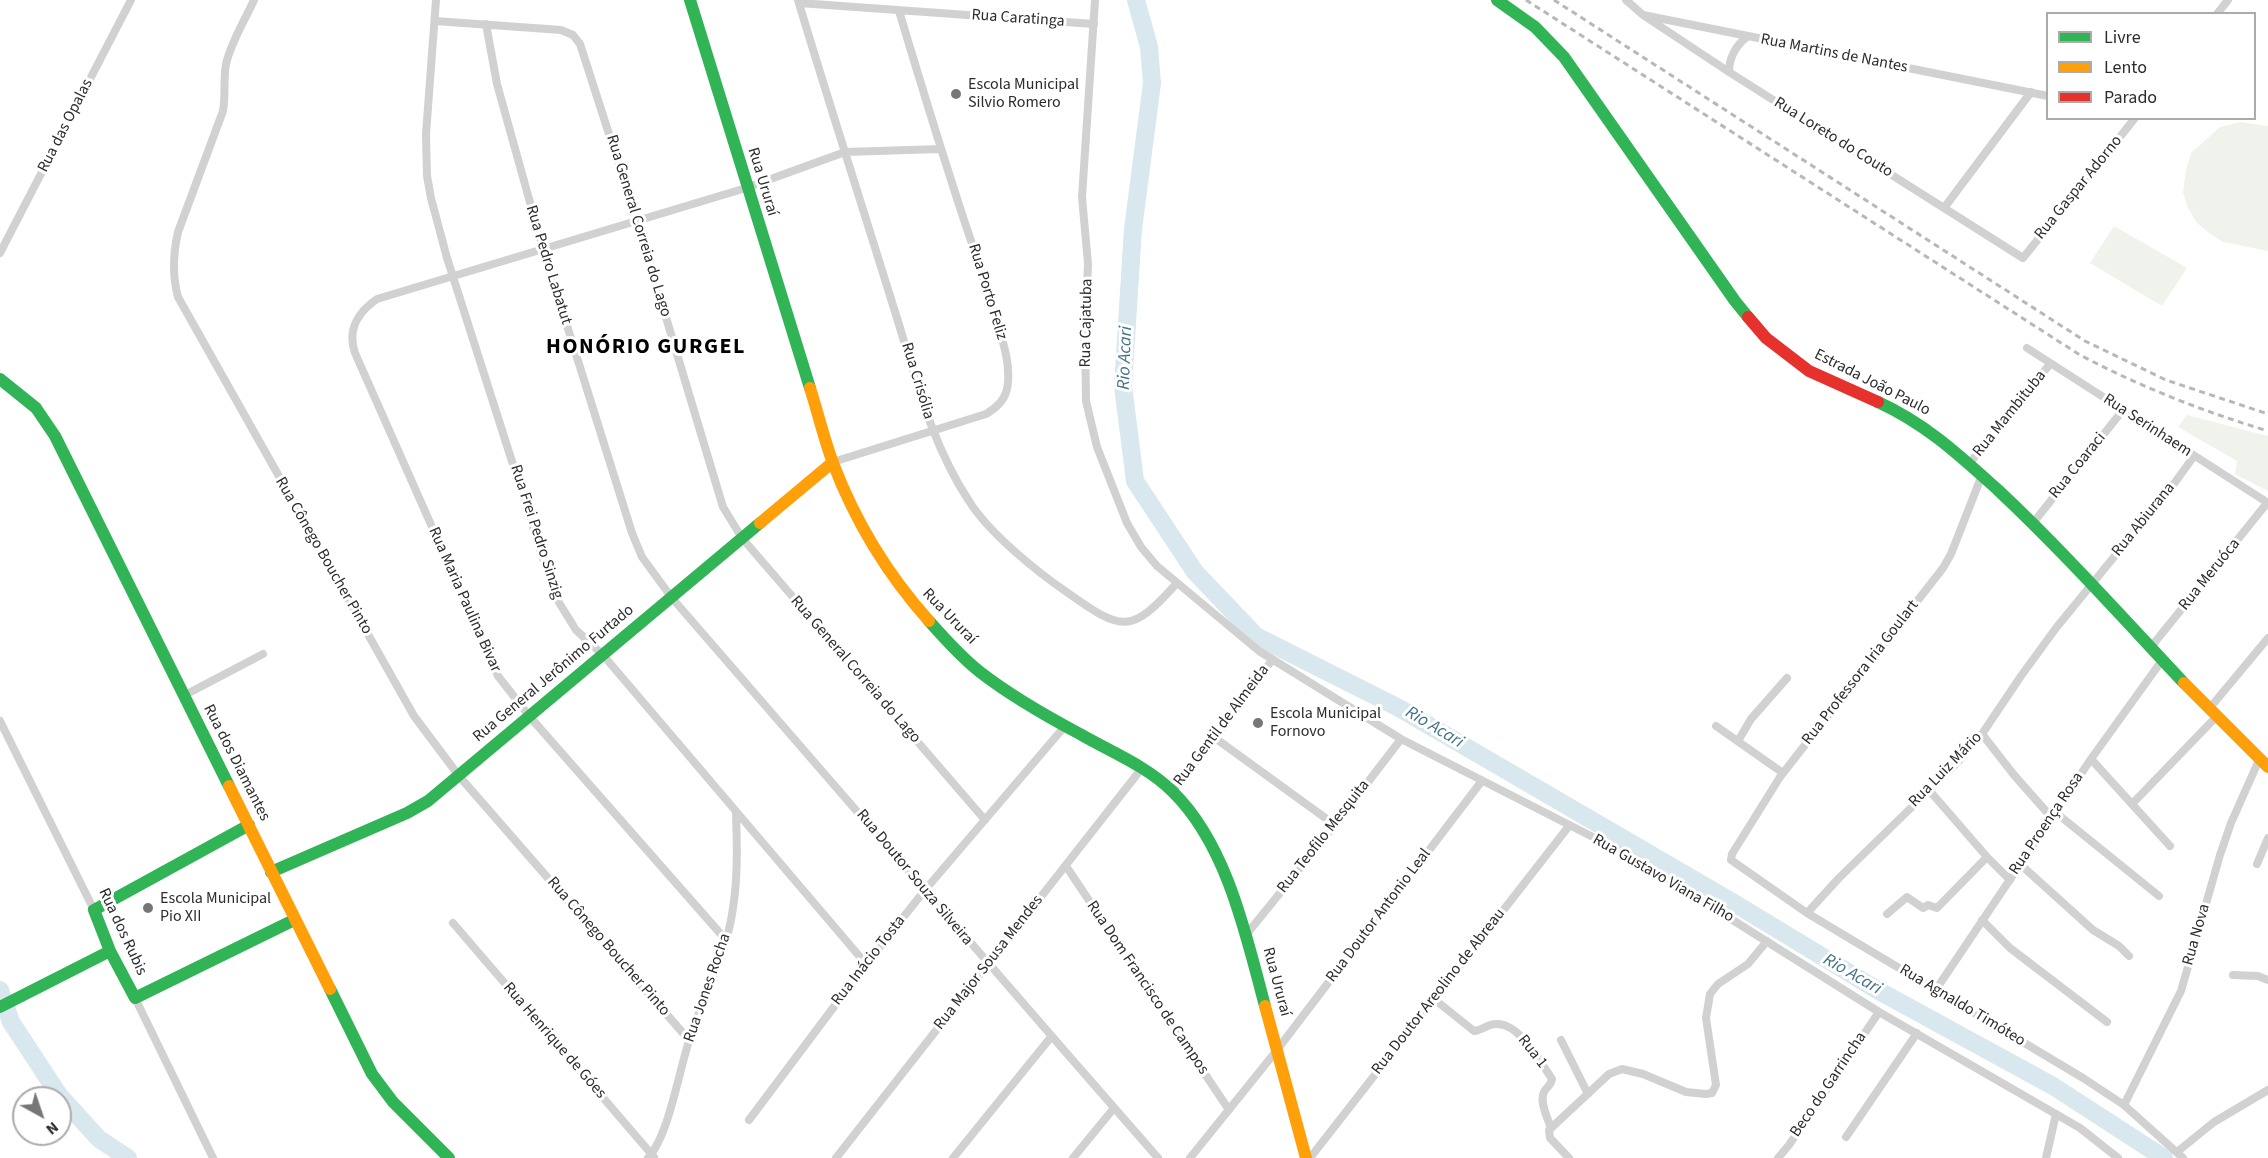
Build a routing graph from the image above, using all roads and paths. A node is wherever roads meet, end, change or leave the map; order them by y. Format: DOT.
graph roads {
  1 [pos="131,0"];
  2 [pos="254,0"];
  3 [pos="436,0"];
  4 [pos="690,0"];
  5 [pos="1095,0"];
  6 [pos="1497,0"];
  7 [pos="1626,0"];
  8 [pos="2228,0"];
  9 [pos="799,2"];
  10 [pos="899,11"];
  11 [pos="2219,12"];
  12 [pos="1643,15"];
  13 [pos="435,21"];
  14 [pos="486,24"];
  15 [pos="1094,24"];
  16 [pos="1747,37"];
  17 [pos="1729,72"];
  18 [pos="2031,92"];
  19 [pos="2046,96"];
  20 [pos="2133,120"];
  21 [pos="940,148"];
  22 [pos="845,152"];
  23 [pos="746,188"];
  24 [pos="1944,208"];
  25 [pos="637,220"];
  26 [pos="543,249"];
  27 [pos="0,253"];
  28 [pos="2023,258"];
  29 [pos="453,275"];
  30 [pos="2027,348"];
  31 [pos="2050,364"];
  32 [pos="0,379"];
  33 [pos="2123,410"];
  34 [pos="933,431"];
  35 [pos="2194,456"];
  36 [pos="833,462"];
  37 [pos="1969,464"];
  38 [pos="1982,475"];
  39 [pos="2267,503"];
  40 [pos="2033,523"];
  41 [pos="742,538"];
  42 [pos="1177,583"];
  43 [pos="2092,584"];
  44 [pos="672,598"];
  45 [pos="1207,606"];
  46 [pos="2268,638"];
  47 [pos="2151,646"];
  48 [pos="263,654"];
  49 [pos="603,655"];
  50 [pos="2163,659"];
  51 [pos="1272,660"];
  52 [pos="1787,678"];
  53 [pos="183,696"];
  54 [pos="2213,713"];
  55 [pos="530,717"];
  56 [pos="0,721"];
  57 [pos="1065,726"];
  58 [pos="1716,726"];
  59 [pos="1982,734"];
  60 [pos="1215,738"];
  61 [pos="1401,739"];
  62 [pos="1738,741"];
  63 [pos="2091,759"];
  64 [pos="2264,764"];
  65 [pos="1142,768"];
  66 [pos="1783,773"];
  67 [pos="459,776"];
  68 [pos="1481,782"];
  69 [pos="1929,790"];
  70 [pos="1173,792"];
  71 [pos="2132,804"];
  72 [pos="736,812"];
  73 [pos="2053,815"];
  74 [pos="985,820"];
  75 [pos="249,825"];
  76 [pos="1335,825"];
  77 [pos="1569,826"];
  78 [pos="2268,838"];
  79 [pos="2170,846"];
  80 [pos="1987,857"];
  81 [pos="1734,864"];
  82 [pos="2257,864"];
  83 [pos="2020,865"];
  84 [pos="1066,866"];
  85 [pos="271,872"];
  86 [pos="2010,880"];
  87 [pos="925,890"];
  88 [pos="2158,896"];
  89 [pos="94,910"];
  90 [pos="1807,913"];
  91 [pos="1887,914"];
  92 [pos="294,920"];
  93 [pos="1982,920"];
  94 [pos="453,923"];
  95 [pos="1246,935"];
  96 [pos="726,940"];
  97 [pos="1767,941"];
  98 [pos="110,951"];
  99 [pos="2129,956"];
  100 [pos="866,964"];
  101 [pos="988,965"];
  102 [pos="2233,975"];
  103 [pos="2268,980"];
  104 [pos="1935,991"];
  105 [pos="135,998"];
  106 [pos="1434,999"];
  107 [pos="0,1006"];
  108 [pos="1879,1011"];
  109 [pos="2108,1022"];
  110 [pos="1917,1033"];
  111 [pos="1051,1037"];
  112 [pos="689,1040"];
  113 [pos="1562,1040"];
  114 [pos="1277,1050"];
  115 [pos="2268,1090"];
  116 [pos="1588,1094"];
  117 [pos="2124,1105"];
  118 [pos="1114,1108"];
  119 [pos="1229,1110"];
  120 [pos="2056,1114"];
  121 [pos="749,1120"];
  122 [pos="1551,1128"];
  123 [pos="1846,1137"];
  124 [pos="2180,1155"];
  125 [pos="652,1157"];
  126 [pos="213,1158"];
  127 [pos="449,1158"];
  128 [pos="836,1158"];
  129 [pos="953,1158"];
  130 [pos="1073,1158"];
  131 [pos="1158,1158"];
  132 [pos="1190,1158"];
  133 [pos="1308,1158"];
  134 [pos="1569,1158"];
  135 [pos="1778,1158"];
  136 [pos="2046,1158"];
  137 [pos="2118,1158"];
  1 -- 27 [label="street, Rua das Opalas"];
  2 -- 67 [label="street, Rua Cônego Boucher Pinto"];
  3 -- 13 [label="street, Rua Frei Pedro Sinzig"];
  4 -- 23 [label="street, Rua Ururaí"];
  5 -- 15 [label="street, Rua Cajatuba"];
  6 -- 37 [label="street, Estrada João Paulo"];
  7 -- 12 [label="street, Rua Martins de Nantes"];
  8 -- 11 [label="street"];
  9 -- 10 [label="street, Rua Caratinga"];
  9 -- 22 [label="street, Rua Crisólia"];
  10 -- 15 [label="street, Rua Caratinga"];
  10 -- 21 [label="street, Rua Porto Feliz"];
  12 -- 16 [label="street, Rua Martins de Nantes"];
  12 -- 17 [label="street, Rua Loreto do Couto"];
  13 -- 14 [label="street, Rua General Correia do Lago"];
  13 -- 29 [label="street, Rua Frei Pedro Sinzig"];
  14 -- 25 [label="street, Rua General Correia do Lago"];
  14 -- 26 [label="street, Rua Pedro Labatut"];
  15 -- 42 [label="street, Rua Cajatuba"];
  16 -- 17 [label="street"];
  16 -- 18 [label="street, Rua Martins de Nantes"];
  17 -- 24 [label="street, Rua Loreto do Couto"];
  18 -- 19 [label="street, Rua Martins de Nantes"];
  18 -- 24 [label="street"];
  20 -- 28 [label="street, Rua Gaspar Adorno"];
  21 -- 22 [label="street"];
  21 -- 34 [label="street, Rua Porto Feliz"];
  22 -- 23 [label="street"];
  22 -- 34 [label="street, Rua Crisólia"];
  23 -- 25 [label="street"];
  23 -- 36 [label="street, Rua Ururaí"];
  24 -- 28 [label="street, Rua Loreto do Couto"];
  25 -- 26 [label="street"];
  25 -- 41 [label="street, Rua General Correia do Lago"];
  26 -- 29 [label="street"];
  26 -- 44 [label="street, Rua Pedro Labatut"];
  29 -- 49 [label="street, Rua Frei Pedro Sinzig"];
  29 -- 55 [label="street, Rua Maria Paulina Bivar"];
  30 -- 31 [label="street, Rua Serinhaem"];
  31 -- 33 [label="street, Rua Serinhaem"];
  31 -- 37 [label="street, Rua Mambituba"];
  32 -- 53 [label="street, Rua dos Diamantes"];
  33 -- 35 [label="street, Rua Serinhaem"];
  33 -- 40 [label="street, Rua Coaraci"];
  34 -- 36 [label="street, Rua Porto Feliz"];
  34 -- 42 [label="street, Rua Crisólia"];
  35 -- 39 [label="street, Rua Serinhaem"];
  35 -- 43 [label="street, Rua Abiurana"];
  36 -- 41 [label="street, Rua General Jerônimo Furtado"];
  36 -- 57 [label="street, Rua Ururaí"];
  37 -- 38 [label="street, Estrada João Paulo"];
  38 -- 40 [label="street, Estrada João Paulo"];
  38 -- 66 [label="street, Rua Professora Iria Goulart"];
  39 -- 47 [label="street, Rua Meruóca"];
  40 -- 43 [label="street, Estrada João Paulo"];
  41 -- 44 [label="street, Rua General Jerônimo Furtado"];
  41 -- 74 [label="street, Rua General Correia do Lago"];
  42 -- 45 [label="street, Rua Cajatuba"];
  43 -- 47 [label="street, Estrada João Paulo"];
  43 -- 59 [label="street, Rua Luiz Mário"];
  44 -- 49 [label="street, Rua General Jerônimo Furtado"];
  44 -- 87 [label="street, Rua Doutor Souza Silveira"];
  45 -- 51 [label="street, Rua Gustavo Viana Filho"];
  46 -- 54 [label="street"];
  47 -- 50 [label="street, Estrada João Paulo"];
  48 -- 53 [label="street"];
  49 -- 55 [label="street, Rua General Jerônimo Furtado"];
  49 -- 72 [label="street, Rua Frei Pedro Sinzig"];
  50 -- 54 [label="street, Estrada João Paulo"];
  50 -- 63 [label="street, Rua Proença Rosa"];
  51 -- 60 [label="street, Rua Gentil de Almeida"];
  51 -- 61 [label="street, Rua Gustavo Viana Filho"];
  52 -- 62 [label="street"];
  53 -- 75 [label="street, Rua dos Diamantes"];
  54 -- 64 [label="street, Estrada João Paulo"];
  54 -- 71 [label="street"];
  55 -- 67 [label="street, Rua General Jerônimo Furtado"];
  55 -- 96 [label="street, Rua Maria Paulina Bivar"];
  56 -- 89 [label="street, Rua dos Rubis"];
  57 -- 65 [label="street, Rua Ururaí"];
  57 -- 74 [label="street, Rua Inácio Tosta"];
  58 -- 62 [label="street"];
  59 -- 69 [label="street, Rua Luiz Mário"];
  59 -- 73 [label="street"];
  60 -- 70 [label="street, Rua Gentil de Almeida"];
  60 -- 76 [label="street"];
  61 -- 68 [label="street, Rua Gustavo Viana Filho"];
  61 -- 76 [label="street, Rua Teofilo Mesquita"];
  62 -- 66 [label="street"];
  63 -- 71 [label="street"];
  63 -- 73 [label="street, Rua Proença Rosa"];
  64 -- 117 [label="street, Rua Nova"];
  65 -- 70 [label="street, Rua Ururaí"];
  65 -- 84 [label="street, Rua Major Sousa Mendes"];
  66 -- 81 [label="street, Rua Professora Iria Goulart"];
  67 -- 85 [label="street, Rua General Jerônimo Furtado"];
  67 -- 112 [label="street, Rua Cônego Boucher Pinto"];
  68 -- 77 [label="street, Rua Gustavo Viana Filho"];
  68 -- 114 [label="street, Rua Doutor Antonio Leal"];
  69 -- 80 [label="street"];
  69 -- 90 [label="street, Rua Luiz Mário"];
  70 -- 95 [label="street, Rua Ururaí"];
  71 -- 79 [label="street"];
  72 -- 96 [label="street, Rua Jones Rocha"];
  72 -- 100 [label="street, Rua Frei Pedro Sinzig"];
  73 -- 83 [label="street, Rua Proença Rosa"];
  73 -- 88 [label="street"];
  74 -- 87 [label="street, Rua Inácio Tosta"];
  75 -- 85 [label="street, Rua dos Diamantes"];
  75 -- 89 [label="street"];
  76 -- 95 [label="street, Rua Teofilo Mesquita"];
  77 -- 97 [label="street, Rua Gustavo Viana Filho"];
  77 -- 106 [label="street, Rua Doutor Areolino de Abreau"];
  78 -- 82 [label="street"];
  80 -- 86 [label="street"];
  80 -- 91 [label="street"];
  81 -- 90 [label="street, Rua Agnaldo Timóteo"];
  83 -- 86 [label="street, Rua Proença Rosa"];
  83 -- 99 [label="street"];
  84 -- 101 [label="street, Rua Major Sousa Mendes"];
  84 -- 119 [label="street, Rua Dom Francisco de Campos"];
  85 -- 92 [label="street, Rua dos Diamantes"];
  86 -- 93 [label="street, Rua Proença Rosa"];
  87 -- 100 [label="street, Rua Inácio Tosta"];
  87 -- 101 [label="street, Rua Doutor Souza Silveira"];
  89 -- 98 [label="street, Rua dos Rubis"];
  90 -- 104 [label="street, Rua Agnaldo Timóteo"];
  92 -- 105 [label="street"];
  92 -- 127 [label="street, Rua dos Diamantes"];
  93 -- 104 [label="street, Rua Proença Rosa"];
  93 -- 109 [label="street"];
  94 -- 125 [label="street, Rua Henrique de Góes"];
  95 -- 114 [label="street, Rua Ururaí"];
  96 -- 112 [label="street, Rua Jones Rocha"];
  97 -- 108 [label="street, Rua Gustavo Viana Filho"];
  97 -- 116 [label="street"];
  98 -- 105 [label="street, Rua dos Rubis"];
  98 -- 107 [label="street"];
  100 -- 121 [label="street, Rua Inácio Tosta"];
  101 -- 111 [label="street, Rua Doutor Souza Silveira"];
  101 -- 128 [label="street, Rua Major Sousa Mendes"];
  102 -- 103 [label="street"];
  104 -- 117 [label="street, Rua Agnaldo Timóteo"];
  105 -- 126 [label="street, Rua dos Rubis"];
  106 -- 122 [label="street, Rua 1"];
  106 -- 133 [label="street, Rua Doutor Areolino de Abreau"];
  108 -- 110 [label="street, Rua Gustavo Viana Filho"];
  108 -- 135 [label="street, Beco do Garrincha"];
  110 -- 120 [label="street, Rua Gustavo Viana Filho"];
  110 -- 123 [label="street"];
  111 -- 118 [label="street, Rua Doutor Souza Silveira"];
  111 -- 129 [label="street"];
  112 -- 125 [label="street, Rua Jones Rocha"];
  113 -- 116 [label="street, Rua 1"];
  114 -- 119 [label="street, Rua Doutor Antonio Leal"];
  114 -- 133 [label="street, Rua Ururaí"];
  115 -- 124 [label="street"];
  116 -- 122 [label="street"];
  117 -- 124 [label="street, Rua Agnaldo Timóteo"];
  118 -- 130 [label="street"];
  118 -- 131 [label="street, Rua Doutor Souza Silveira"];
  119 -- 132 [label="street, Rua Doutor Antonio Leal"];
  120 -- 136 [label="street"];
  120 -- 137 [label="street, Rua Gustavo Viana Filho"];
  122 -- 134 [label="street"];
}
